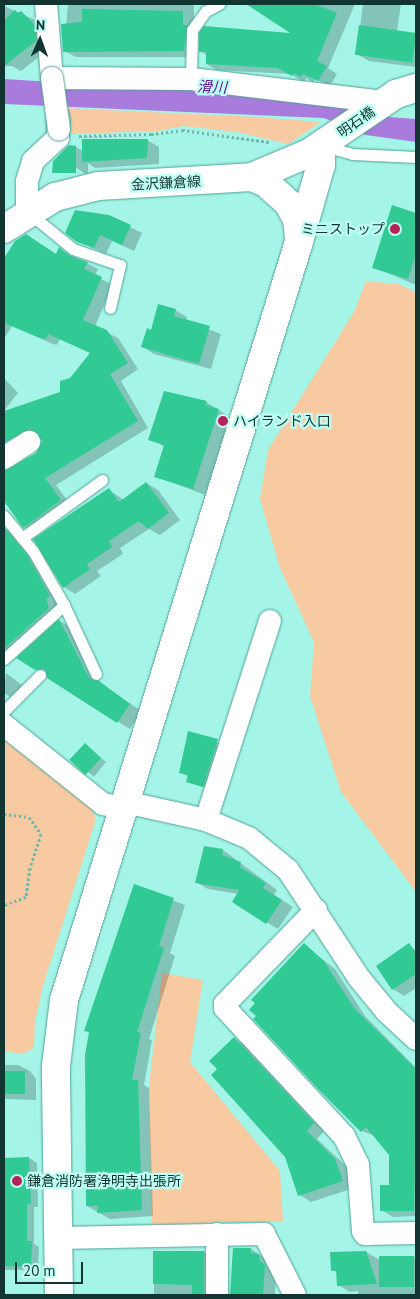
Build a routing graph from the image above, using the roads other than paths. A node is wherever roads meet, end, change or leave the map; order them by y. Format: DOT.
graph roads {
  1 [pos="219,4"];
  2 [pos="42,7"];
  3 [pos="52,78"];
  4 [pos="191,79"];
  5 [pos="416,88"];
  6 [pos="383,103"];
  7 [pos="326,143"];
  8 [pos="416,157"];
  9 [pos="252,177"];
  10 [pos="27,211"];
  11 [pos="4,229"];
  12 [pos="299,239"];
  13 [pos="110,308"];
  14 [pos="29,442"];
  15 [pos="4,458"];
  16 [pos="102,480"];
  17 [pos="4,516"];
  18 [pos="22,538"];
  19 [pos="64,604"];
  20 [pos="270,621"];
  21 [pos="4,659"];
  22 [pos="96,674"];
  23 [pos="40,675"];
  24 [pos="4,711"];
  25 [pos="4,725"];
  26 [pos="124,805"];
  27 [pos="206,820"];
  28 [pos="316,910"];
  29 [pos="416,1039"];
  30 [pos="416,1233"];
  31 [pos="217,1234"];
  32 [pos="58,1238"];
  33 [pos="59,1295"];
  34 [pos="217,1295"];
  35 [pos="295,1295"];
  1 -- 4 [label="lane"];
  2 -- 3 [label="street"];
  3 -- 4 [label="street"];
  3 -- 10 [label="street, bridge"];
  4 -- 6 [label="street"];
  5 -- 6 [label="street"];
  6 -- 7 [label="street, 明石橋"];
  7 -- 8 [label="lane"];
  7 -- 9 [label="street, 金沢鎌倉線"];
  7 -- 12 [label="street"];
  9 -- 10 [label="street, 金沢鎌倉線"];
  9 -- 12 [label="street"];
  10 -- 11 [label="street, 金沢鎌倉線"];
  10 -- 13 [label="lane"];
  12 -- 26 [label="street"];
  14 -- 15 [label="street"];
  16 -- 18 [label="lane"];
  17 -- 18 [label="lane"];
  18 -- 19 [label="lane"];
  19 -- 21 [label="lane"];
  19 -- 22 [label="lane"];
  20 -- 27 [label="street"];
  23 -- 24 [label="lane"];
  25 -- 26 [label="street"];
  26 -- 27 [label="street"];
  26 -- 32 [label="street"];
  27 -- 28 [label="street"];
  28 -- 29 [label="street"];
  28 -- 30 [label="street"];
  31 -- 32 [label="street"];
  31 -- 34 [label="street"];
  31 -- 35 [label="street"];
  32 -- 33 [label="street"];
}
